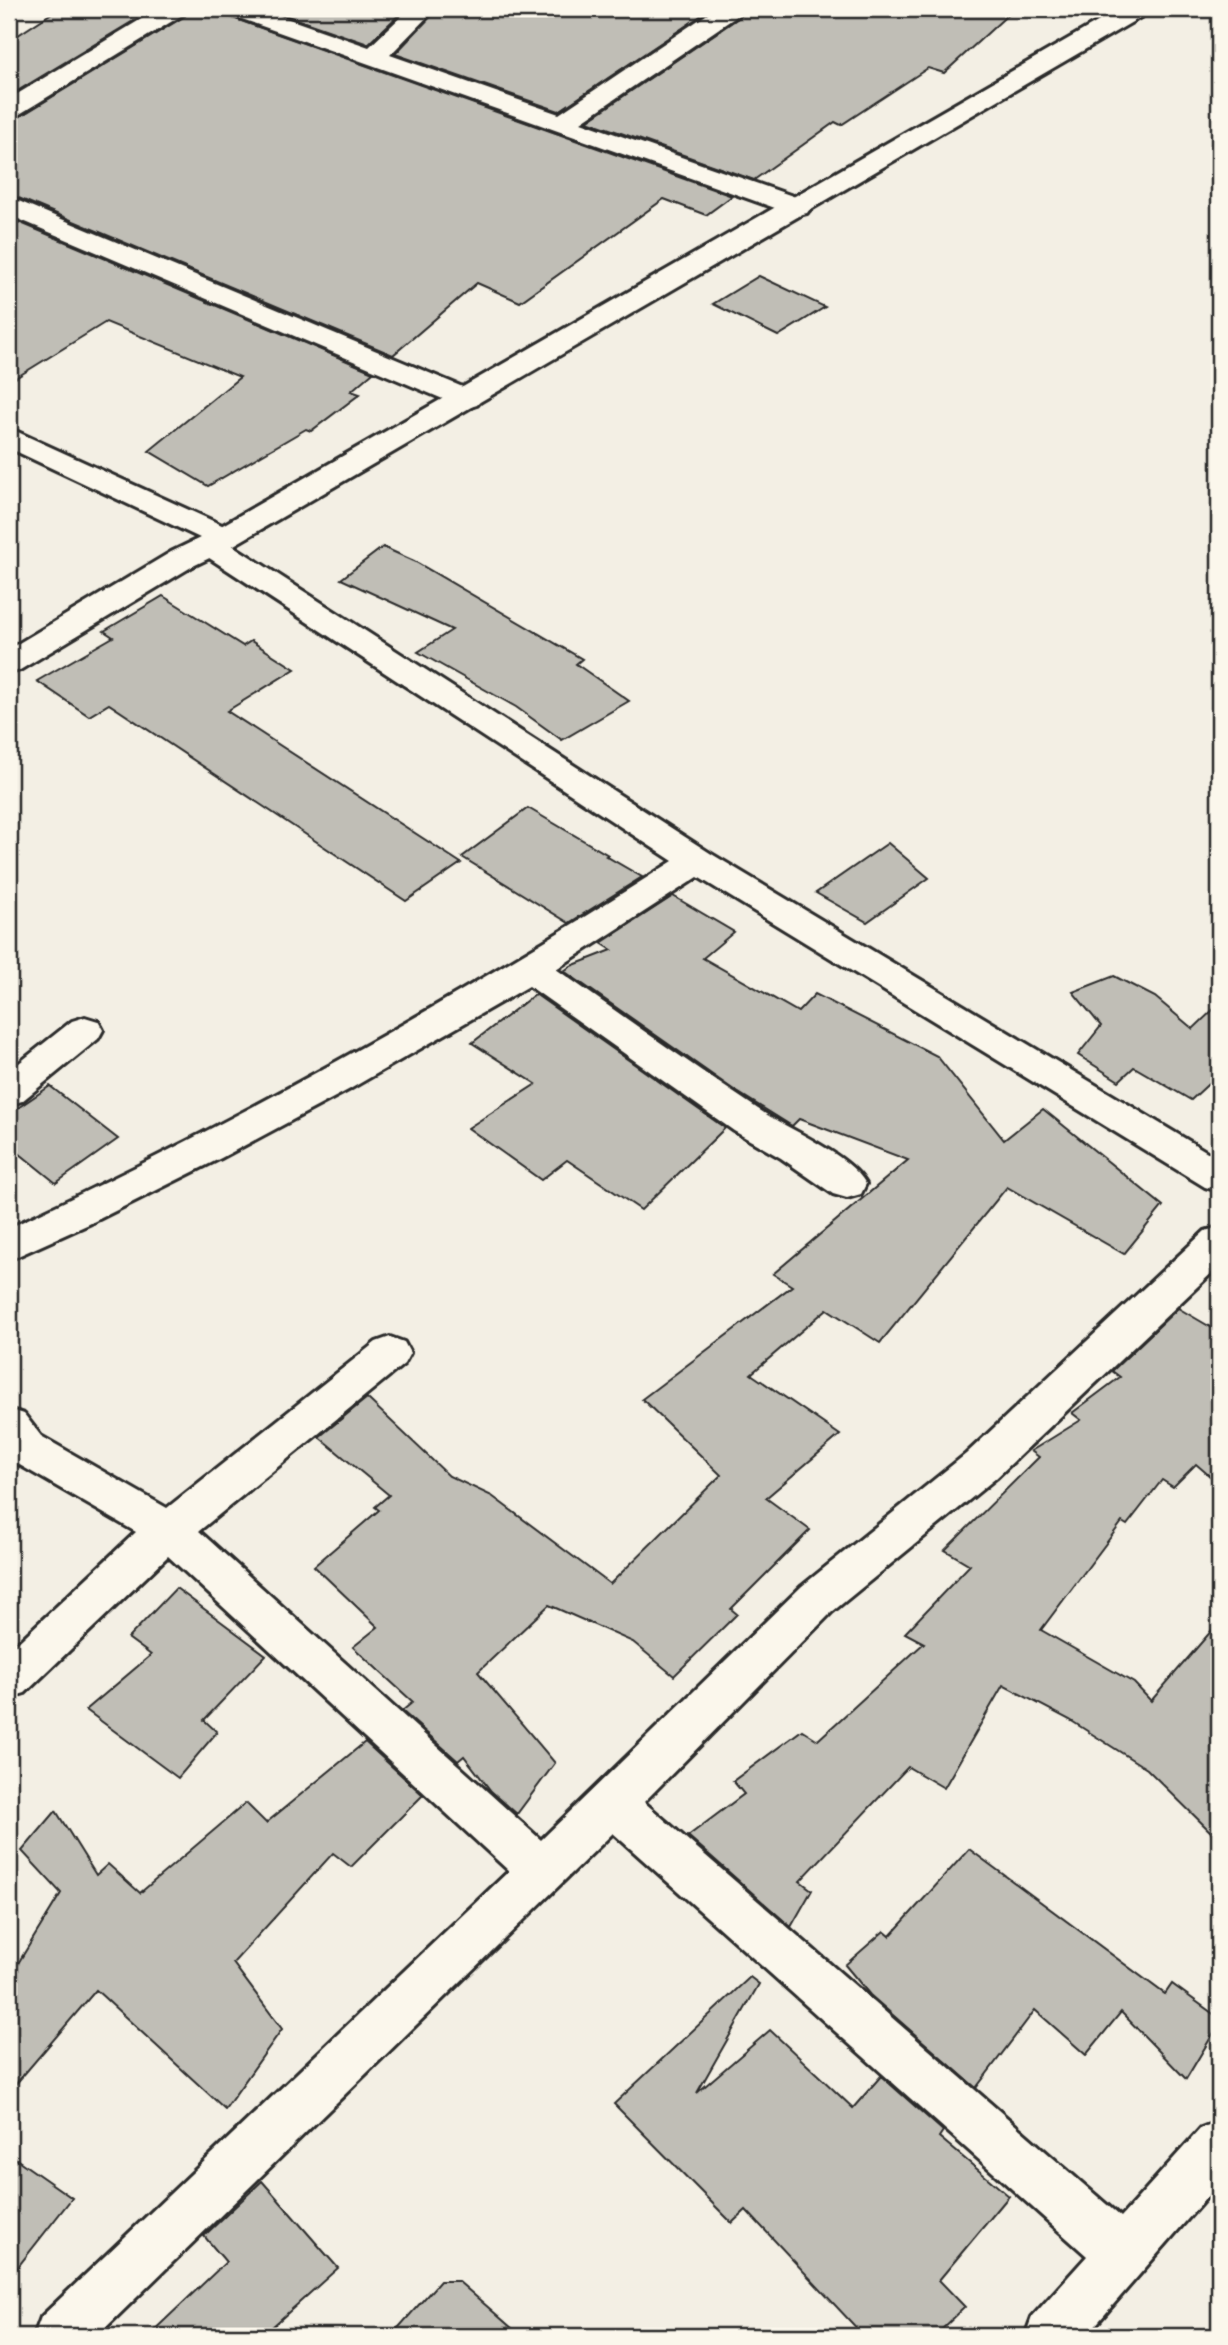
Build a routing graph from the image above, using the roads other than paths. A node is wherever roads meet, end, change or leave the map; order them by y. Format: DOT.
graph roads {
  1 [pos="175,9"];
  2 [pos="237,9"];
  3 [pos="424,9"];
  4 [pos="731,9"];
  5 [pos="1137,9"];
  6 [pos="373,57"];
  7 [pos="9,110"];
  8 [pos="564,122"];
  9 [pos="9,205"];
  10 [pos="798,207"];
  11 [pos="467,398"];
  12 [pos="9,437"];
  13 [pos="217,541"];
  14 [pos="9,663"];
  15 [pos="698,861"];
  16 [pos="530,969"];
  17 [pos="85,1030"];
  18 [pos="9,1091"];
  19 [pos="1219,1177"];
  20 [pos="847,1184"];
  21 [pos="1219,1242"];
  22 [pos="9,1245"];
  23 [pos="390,1353"];
  24 [pos="9,1426"];
  25 [pos="169,1530"];
  26 [pos="9,1679"];
  27 [pos="612,1803"];
  28 [pos="542,1871"];
  29 [pos="1219,2145"];
  30 [pos="1123,2253"];
  31 [pos="60,2336"];
  32 [pos="1051,2336"];
  1 -- 7 [label="street"];
  2 -- 6 [label="street"];
  3 -- 6 [label="street"];
  4 -- 8 [label="street"];
  5 -- 10 [label="street"];
  6 -- 8 [label="street"];
  8 -- 10 [label="street"];
  9 -- 11 [label="street"];
  10 -- 11 [label="street"];
  11 -- 13 [label="street"];
  12 -- 13 [label="street"];
  13 -- 14 [label="street"];
  13 -- 15 [label="street"];
  15 -- 16 [label="street"];
  15 -- 19 [label="street"];
  16 -- 20 [label="street"];
  16 -- 22 [label="street"];
  17 -- 18 [label="street"];
  21 -- 27 [label="street"];
  23 -- 25 [label="street"];
  24 -- 25 [label="street"];
  25 -- 26 [label="street"];
  25 -- 28 [label="street"];
  27 -- 28 [label="street"];
  27 -- 30 [label="street"];
  28 -- 31 [label="street"];
  29 -- 30 [label="street"];
  30 -- 32 [label="street"];
}
